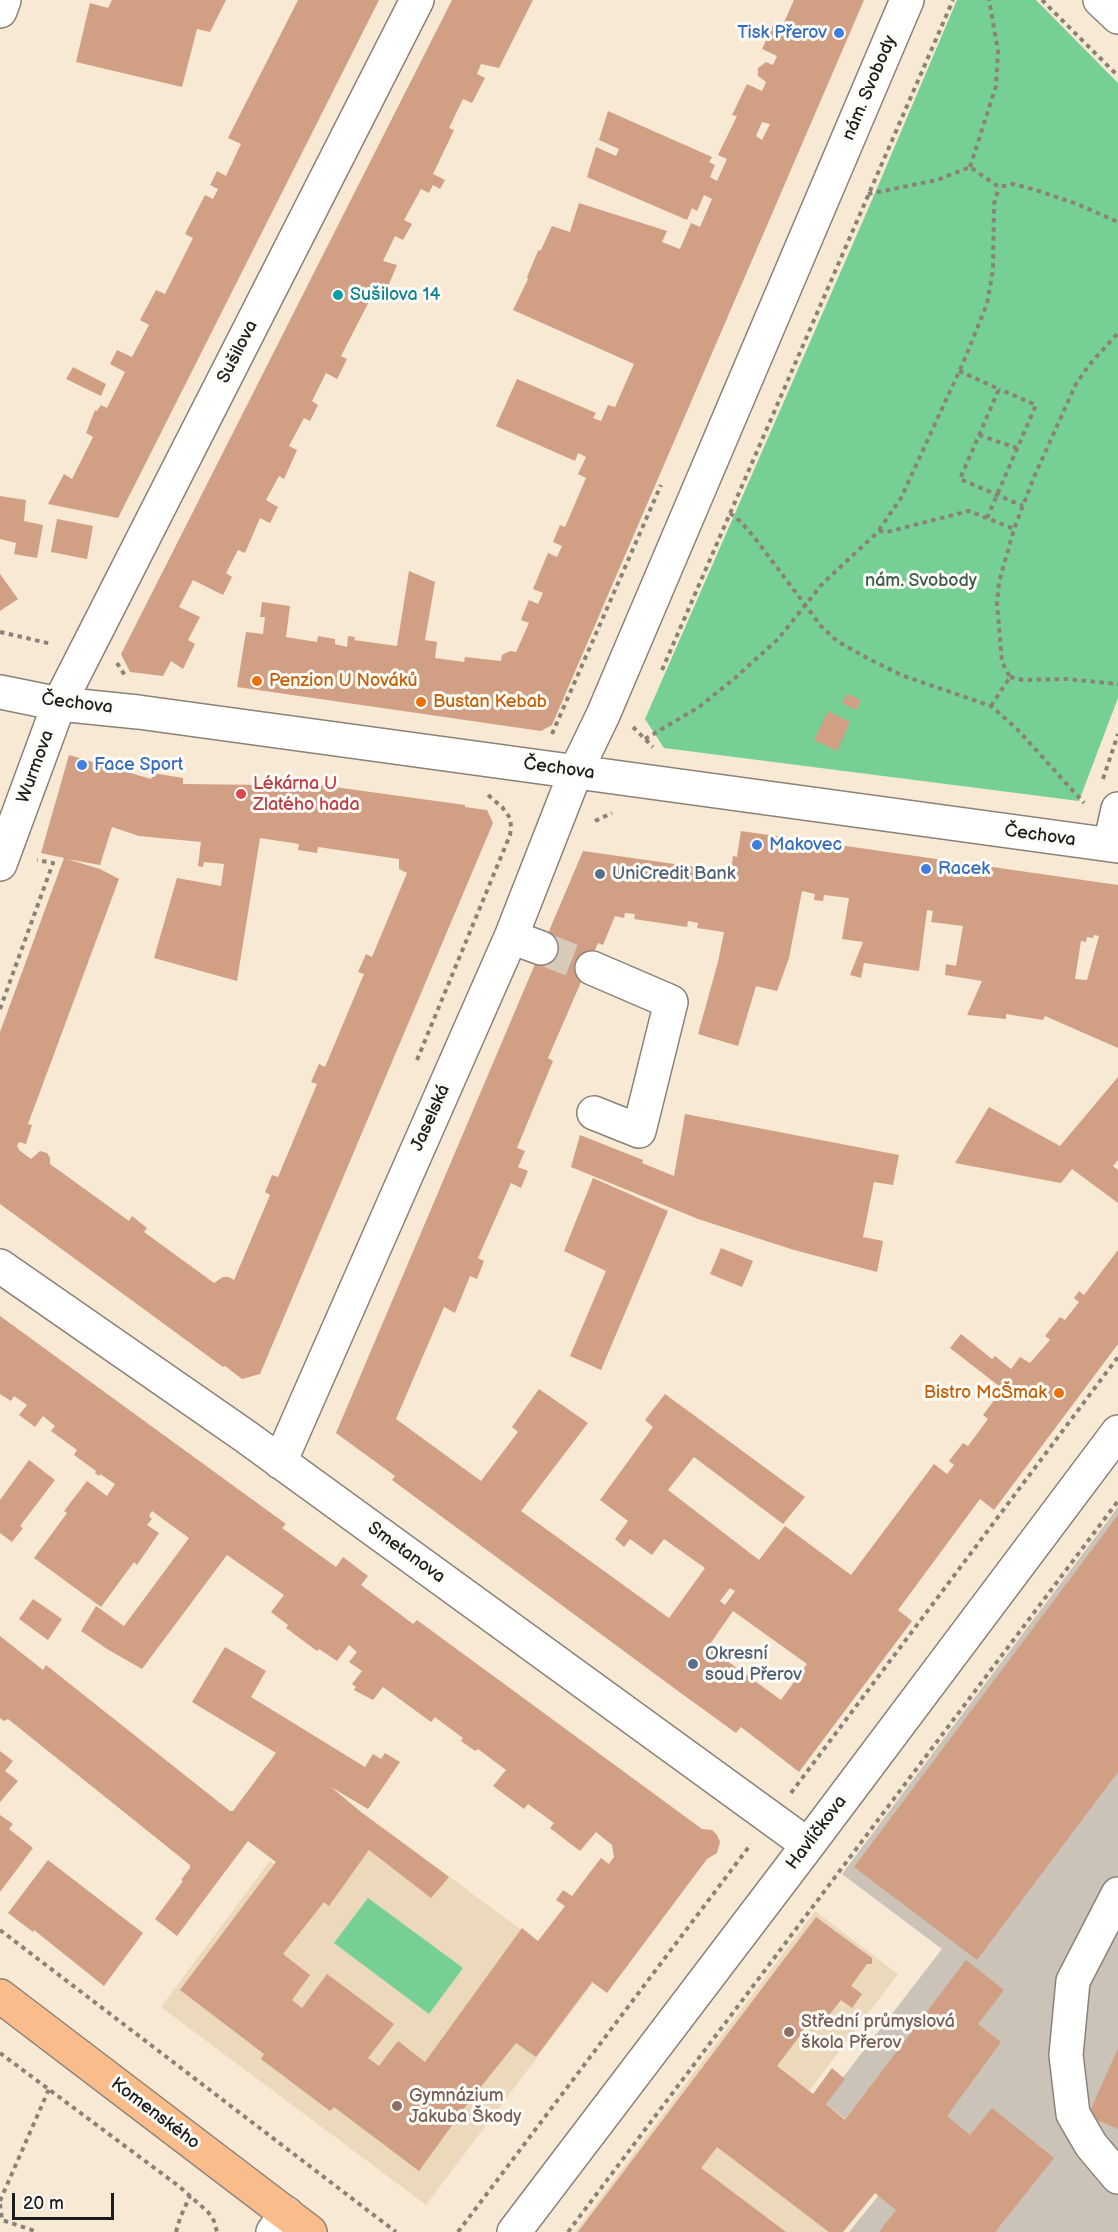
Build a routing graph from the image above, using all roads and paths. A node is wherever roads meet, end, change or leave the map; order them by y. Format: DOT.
graph roads {
  1 [pos="4,0"];
  2 [pos="417,0"];
  3 [pos="907,0"];
  4 [pos="953,0"];
  5 [pos="989,0"];
  6 [pos="1042,0"];
  7 [pos="1100,0"];
  8 [pos="0,11"];
  9 [pos="1118,17"];
  10 [pos="1118,76"];
  11 [pos="970,167"];
  12 [pos="999,187"];
  13 [pos="868,194"];
  14 [pos="1118,222"];
  15 [pos="1118,333"];
  16 [pos="959,371"];
  17 [pos="999,389"];
  18 [pos="979,435"];
  19 [pos="1017,448"];
  20 [pos="662,482"];
  21 [pos="997,495"];
  22 [pos="1023,506"];
  23 [pos="730,513"];
  24 [pos="987,518"];
  25 [pos="1014,529"];
  26 [pos="879,531"];
  27 [pos="805,605"];
  28 [pos="0,632"];
  29 [pos="57,646"];
  30 [pos="116,658"];
  31 [pos="661,672"];
  32 [pos="1010,677"];
  33 [pos="130,679"];
  34 [pos="1118,684"];
  35 [pos="0,692"];
  36 [pos="59,704"];
  37 [pos="991,706"];
  38 [pos="639,718"];
  39 [pos="634,728"];
  40 [pos="1118,734"];
  41 [pos="547,738"];
  42 [pos="645,739"];
  43 [pos="576,771"];
  44 [pos="485,792"];
  45 [pos="1109,798"];
  46 [pos="1081,800"];
  47 [pos="1114,846"];
  48 [pos="32,858"];
  49 [pos="0,864"];
  50 [pos="592,968"];
  51 [pos="0,1009"];
  52 [pos="415,1064"];
  53 [pos="594,1113"];
  54 [pos="0,1266"];
  55 [pos="1118,1432"];
  56 [pos="280,1462"];
  57 [pos="1118,1501"];
  58 [pos="783,1784"];
  59 [pos="792,1791"];
  60 [pos="808,1845"];
  61 [pos="1118,1894"];
  62 [pos="0,1930"];
  63 [pos="0,1996"];
  64 [pos="0,2053"];
  65 [pos="49,2089"];
  66 [pos="1118,2176"];
  67 [pos="190,2196"];
  68 [pos="0,2203"];
  69 [pos="1,2222"];
  70 [pos="289,2226"];
  71 [pos="38,2232"];
  72 [pos="176,2232"];
  73 [pos="217,2232"];
  74 [pos="396,2232"];
  75 [pos="514,2232"];
  76 [pos="568,2232"];
  1 -- 8 [label="street"];
  2 -- 36 [label="street, Sušilova"];
  3 -- 43 [label="street, nám. Svobody"];
  4 -- 13 [label="path"];
  5 -- 11 [label="path"];
  6 -- 10 [label="path"];
  7 -- 9 [label="street"];
  11 -- 12 [label="path"];
  11 -- 13 [label="path"];
  12 -- 14 [label="path"];
  12 -- 16 [label="path"];
  13 -- 23 [label="path"];
  15 -- 22 [label="path"];
  16 -- 17 [label="path"];
  16 -- 26 [label="path"];
  17 -- 18 [label="path"];
  17 -- 19 [label="path"];
  18 -- 19 [label="path"];
  18 -- 21 [label="path"];
  19 -- 21 [label="path"];
  20 -- 41 [label="path"];
  21 -- 22 [label="path"];
  21 -- 24 [label="path"];
  22 -- 25 [label="path"];
  23 -- 27 [label="path"];
  23 -- 31 [label="path"];
  24 -- 25 [label="path"];
  24 -- 26 [label="path"];
  25 -- 32 [label="path"];
  26 -- 27 [label="path"];
  27 -- 37 [label="path"];
  27 -- 42 [label="path"];
  28 -- 29 [label="path"];
  30 -- 33 [label="path"];
  32 -- 34 [label="path"];
  32 -- 37 [label="path"];
  35 -- 36 [label="street, Čechova"];
  36 -- 43 [label="street, Čechova"];
  36 -- 49 [label="street, Wurmova"];
  37 -- 46 [label="path"];
  38 -- 39 [label="path"];
  40 -- 45 [label="path"];
  43 -- 47 [label="street, Čechova"];
  43 -- 56 [label="street, Jaselská"];
  44 -- 52 [label="path"];
  45 -- 47 [label="street"];
  48 -- 51 [label="path"];
  50 -- 53 [label="street"];
  54 -- 56 [label="street, Smetanova"];
  55 -- 60 [label="street, Havlíčkova"];
  56 -- 60 [label="street, Smetanova"];
  57 -- 76 [label="path"];
  58 -- 59 [label="path"];
  60 -- 75 [label="street, Havlíčkova"];
  61 -- 66 [label="street"];
  62 -- 74 [label="path"];
  63 -- 70 [label="main road, Komenského"];
  64 -- 65 [label="path"];
  65 -- 67 [label="path"];
  65 -- 68 [label="path"];
  67 -- 72 [label="path"];
  67 -- 73 [label="path"];
  68 -- 69 [label="path"];
  69 -- 71 [label="path"];
}
